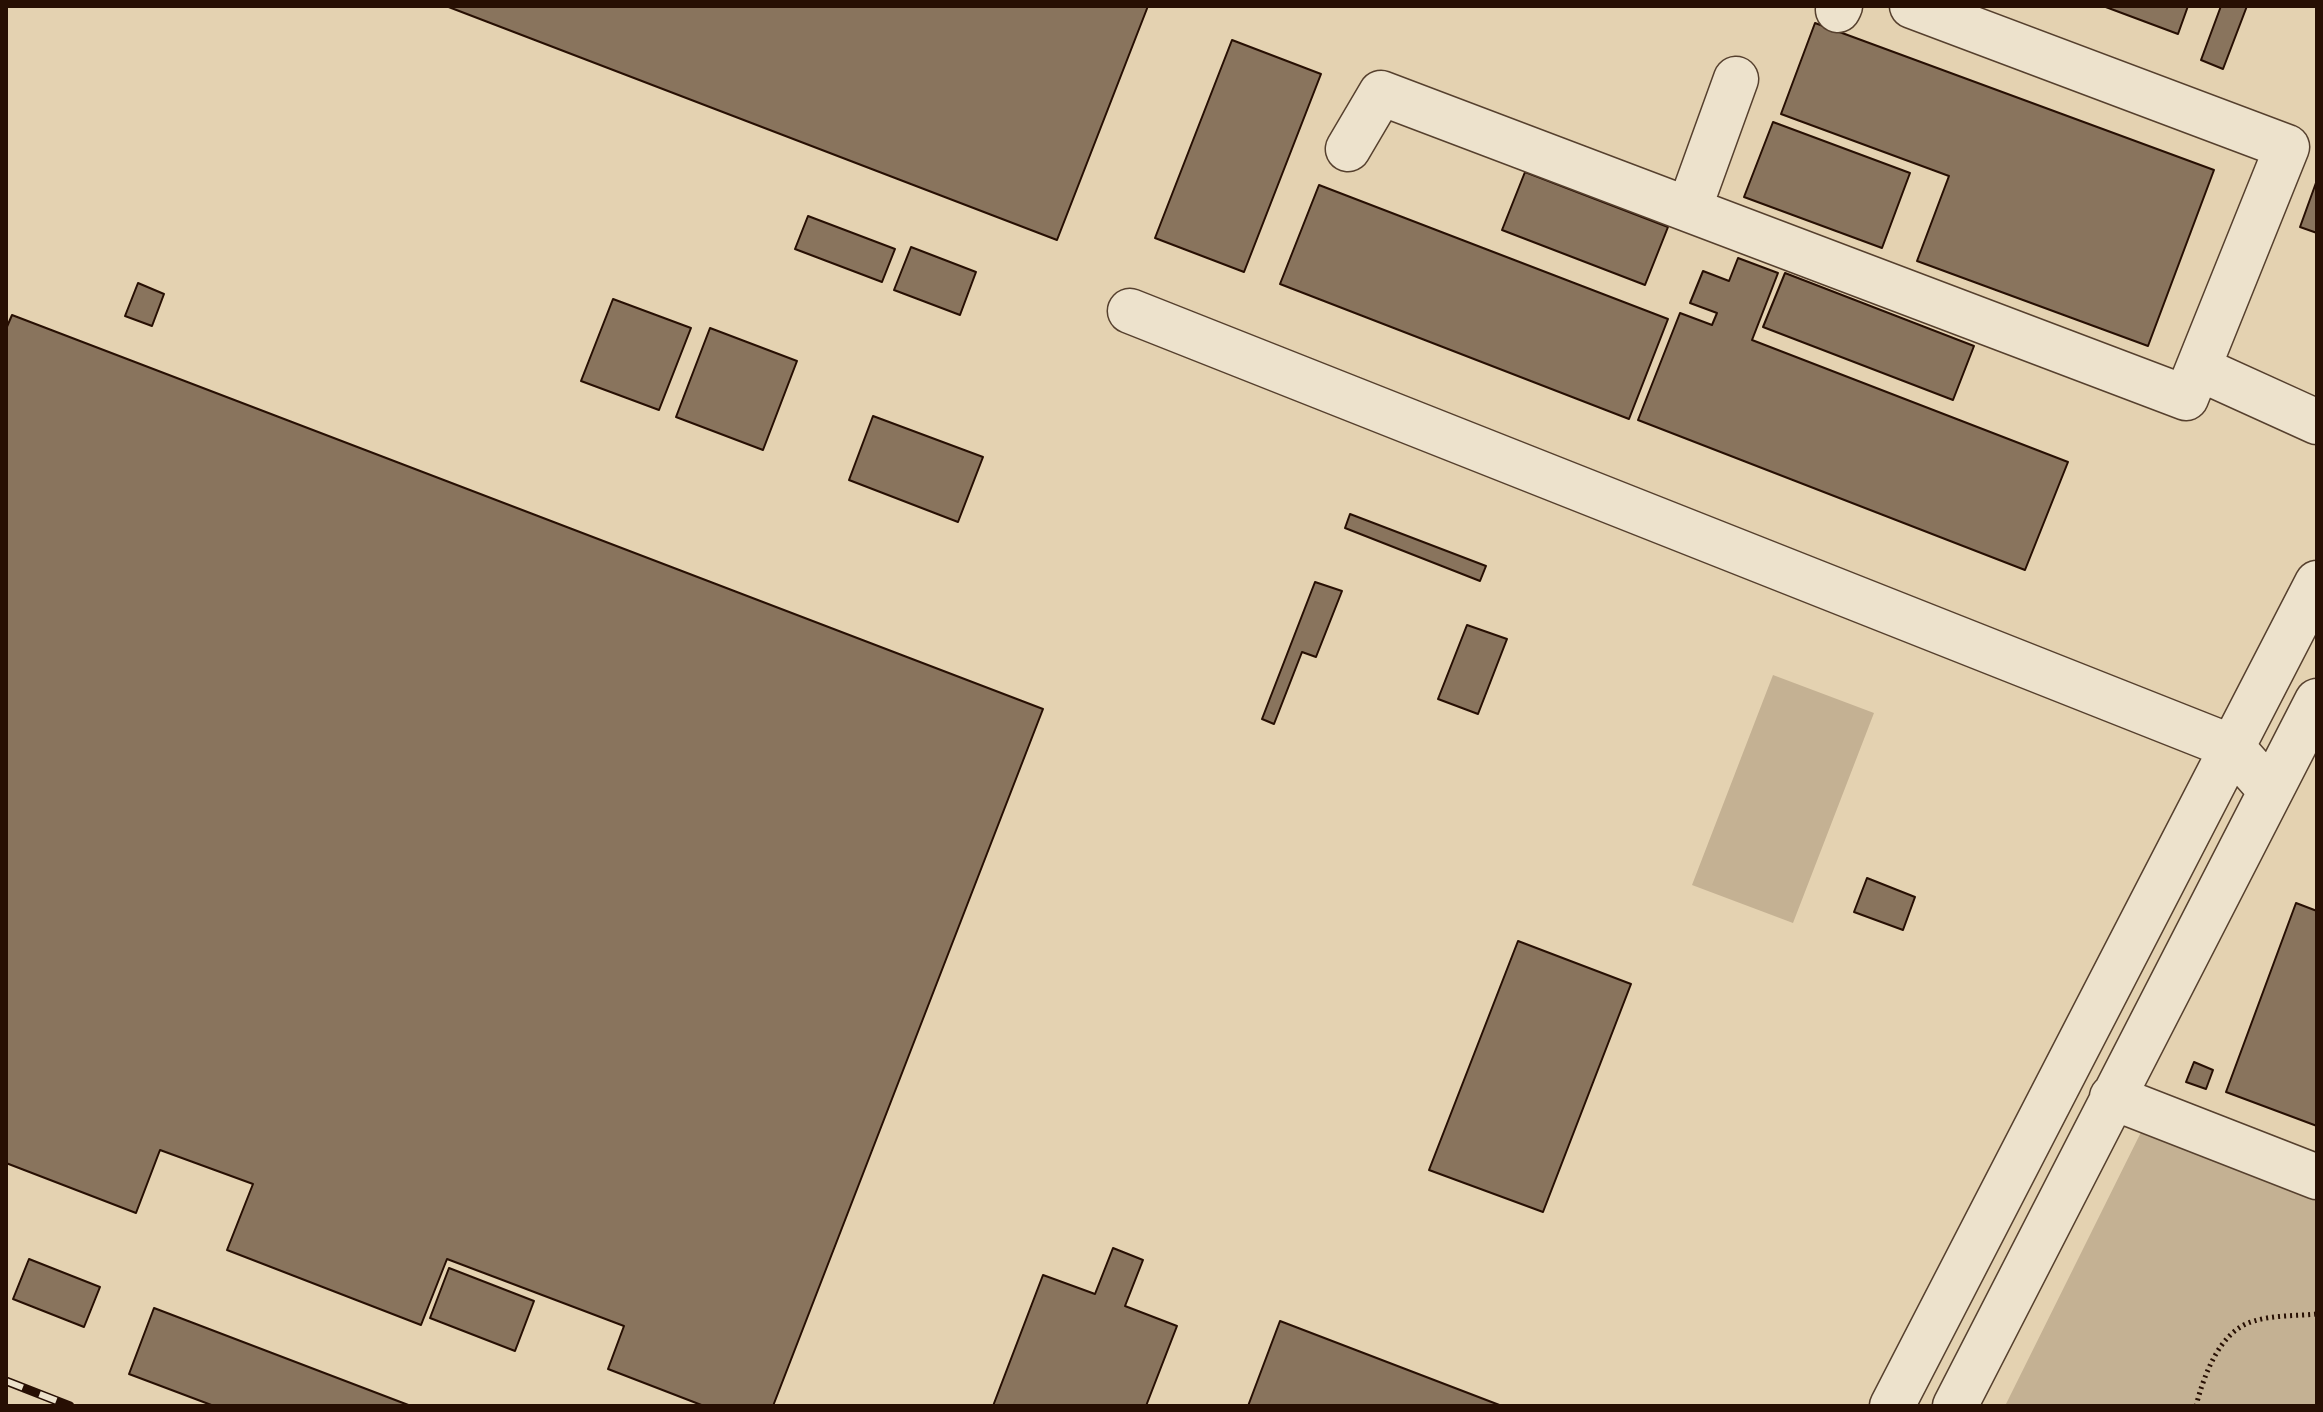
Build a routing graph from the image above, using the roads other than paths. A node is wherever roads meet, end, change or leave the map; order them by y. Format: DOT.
graph roads {
  1 [pos="1912,6"];
  2 [pos="1736,79"];
  3 [pos="1348,149"];
  4 [pos="1689,209"];
  5 [pos="1130,311"];
  6 [pos="2198,368"];
  7 [pos="2317,422"];
  8 [pos="2317,583"];
  9 [pos="2317,701"];
  10 [pos="2232,747"];
  11 [pos="2270,790"];
  12 [pos="2112,1097"];
  13 [pos="2317,1177"];
  14 [pos="1892,1406"];
  15 [pos="1955,1406"];
  1 -- 6 [label="street"];
  2 -- 4 [label="street"];
  3 -- 4 [label="street"];
  4 -- 6 [label="street"];
  5 -- 10 [label="street"];
  6 -- 7 [label="street"];
  8 -- 10 [label="street"];
  9 -- 11 [label="street"];
  10 -- 11 [label="street"];
  10 -- 14 [label="street"];
  11 -- 12 [label="street"];
  12 -- 13 [label="street"];
  12 -- 15 [label="street"];
}
